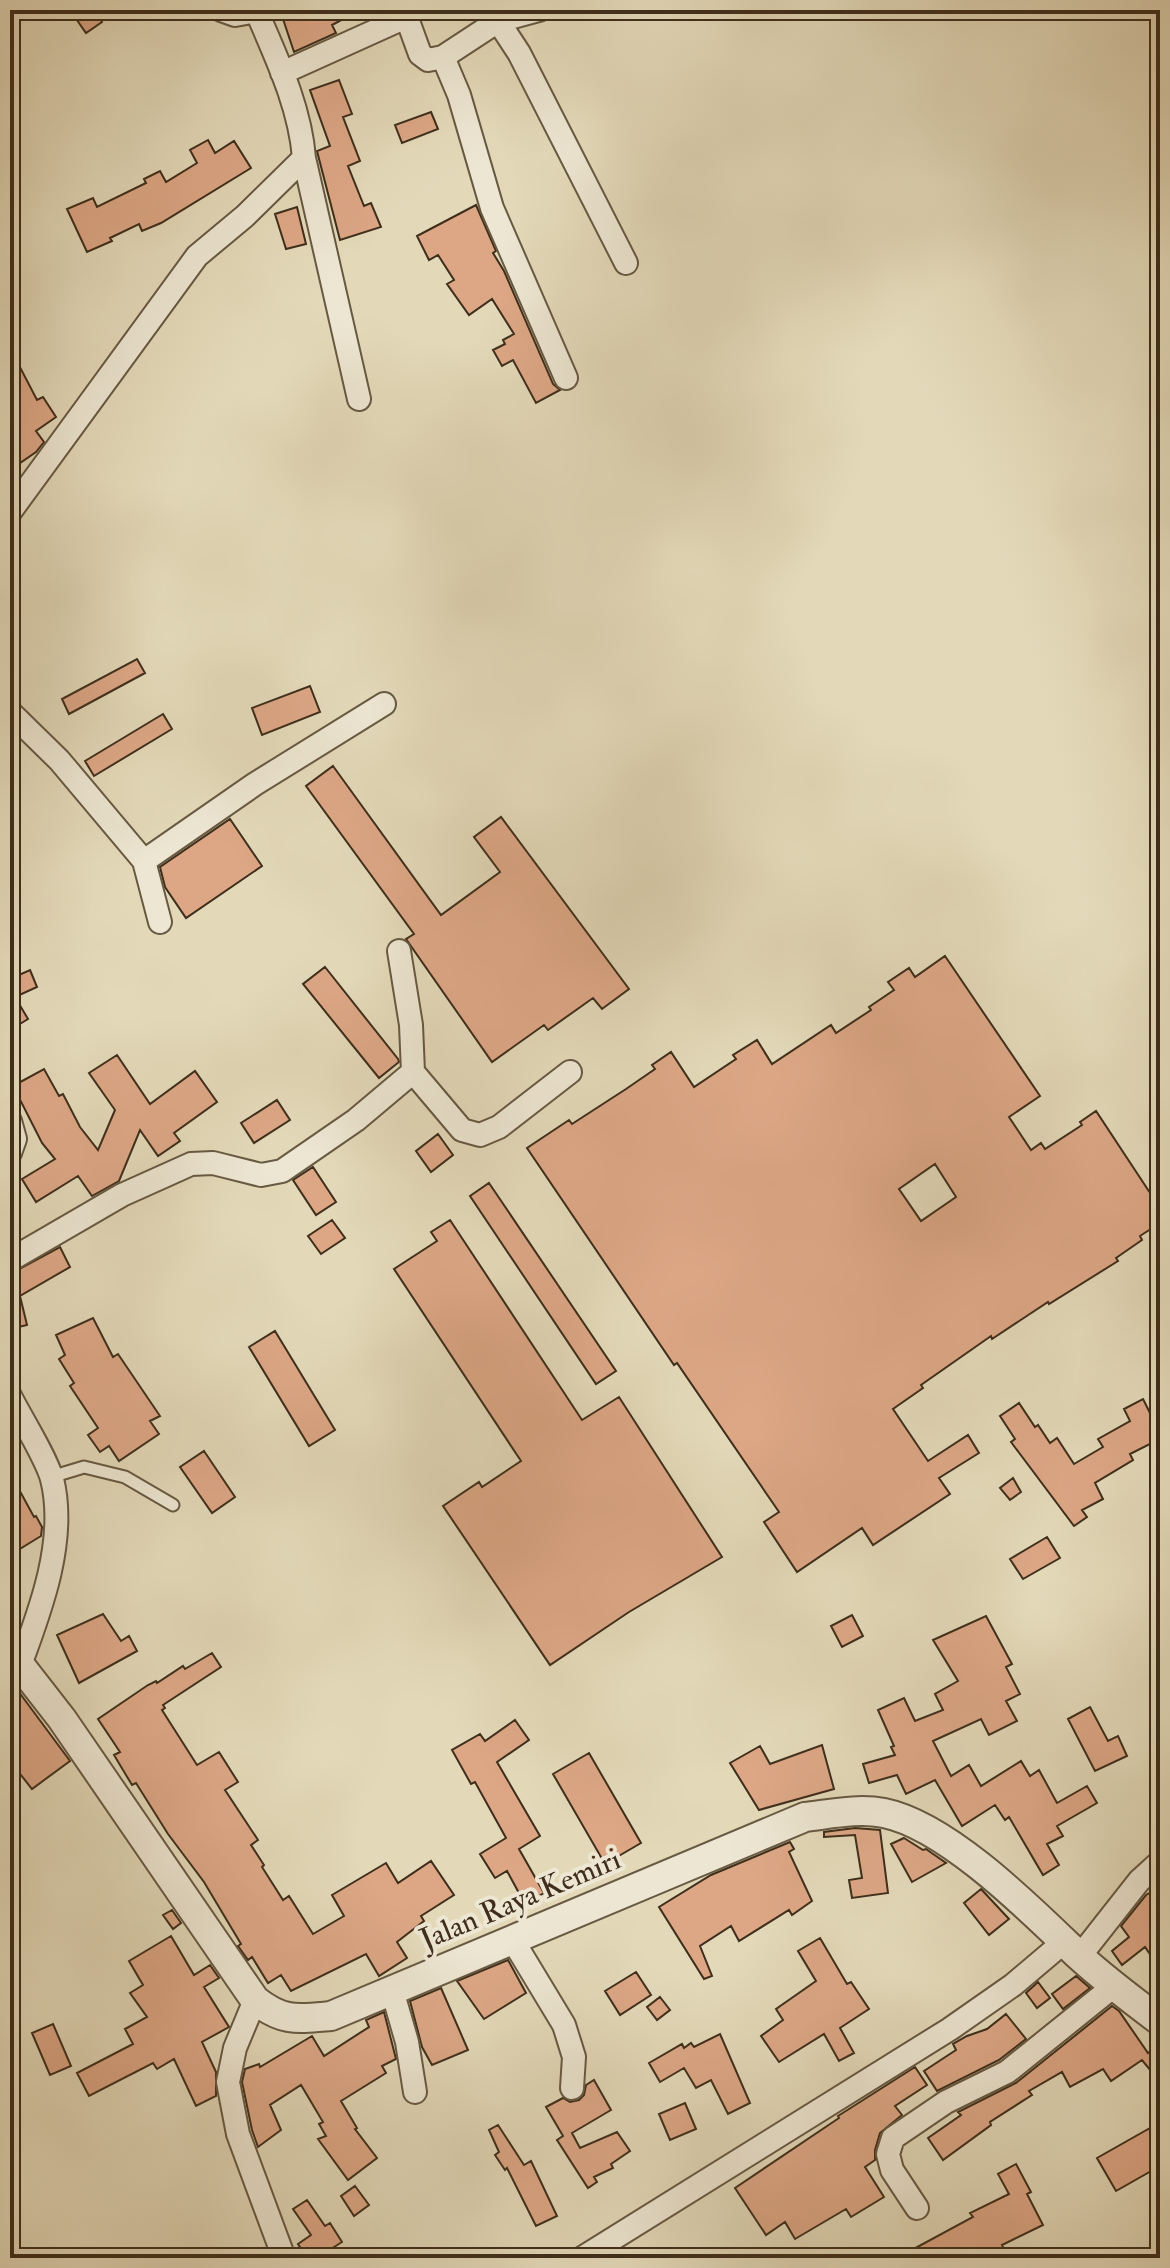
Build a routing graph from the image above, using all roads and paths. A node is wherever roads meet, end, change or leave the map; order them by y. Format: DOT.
graph roads {
  1 [pos="221,10"];
  2 [pos="257,10"];
  3 [pos="539,10"];
  4 [pos="405,14"];
  5 [pos="498,21"];
  6 [pos="443,57"];
  7 [pos="282,73"];
  8 [pos="304,158"];
  9 [pos="626,263"];
  10 [pos="566,378"];
  11 [pos="359,399"];
  12 [pos="10,512"];
  13 [pos="384,704"];
  14 [pos="10,712"];
  15 [pos="144,861"];
  16 [pos="160,922"];
  17 [pos="399,951"];
  18 [pos="413,1072"];
  19 [pos="570,1072"];
  20 [pos="10,1121"];
  21 [pos="10,1153"];
  22 [pos="10,1260"];
  23 [pos="10,1396"];
  24 [pos="51,1477"];
  25 [pos="173,1505"];
  26 [pos="15,1663"];
  27 [pos="1160,1862"];
  28 [pos="512,1939"];
  29 [pos="1072,1949"];
  30 [pos="1114,1986"];
  31 [pos="392,1990"];
  32 [pos="255,2000"];
  33 [pos="1160,2021"];
  34 [pos="572,2088"];
  35 [pos="415,2092"];
  36 [pos="917,2208"];
  37 [pos="284,2258"];
  38 [pos="582,2258"];
  1 -- 2 [label="street"];
  2 -- 7 [label="street"];
  3 -- 5 [label="street"];
  4 -- 6 [label="street"];
  4 -- 7 [label="street"];
  5 -- 6 [label="street"];
  5 -- 9 [label="street"];
  6 -- 10 [label="street"];
  7 -- 8 [label="street"];
  8 -- 11 [label="street"];
  8 -- 12 [label="street"];
  13 -- 15 [label="street"];
  14 -- 15 [label="street"];
  15 -- 16 [label="street"];
  17 -- 18 [label="street"];
  18 -- 19 [label="street"];
  18 -- 22 [label="street"];
  20 -- 21 [label="street"];
  23 -- 24 [label="street"];
  24 -- 25 [label="lane"];
  24 -- 26 [label="street"];
  26 -- 32 [label="street, Jalan Raya Kemiri"];
  27 -- 29 [label="street"];
  28 -- 29 [label="street, Jalan Raya Kemiri"];
  28 -- 31 [label="street, Jalan Raya Kemiri"];
  28 -- 34 [label="street"];
  29 -- 30 [label="street, Jalan Raya Kemiri"];
  29 -- 38 [label="street"];
  30 -- 33 [label="street, Jalan Raya Kemiri"];
  30 -- 36 [label="street"];
  31 -- 32 [label="street, Jalan Raya Kemiri"];
  31 -- 35 [label="street"];
  32 -- 37 [label="street"];
}
